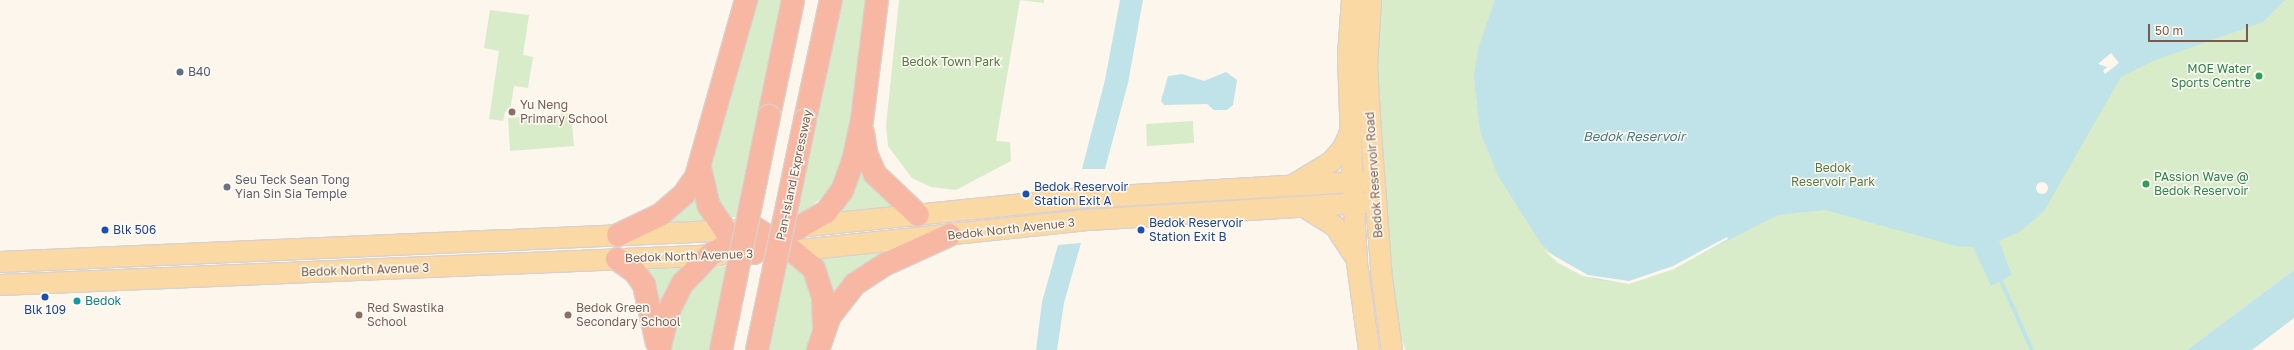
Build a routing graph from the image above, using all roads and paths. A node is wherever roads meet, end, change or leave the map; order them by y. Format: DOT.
graph roads {
  1 [pos="746,0"];
  2 [pos="793,0"];
  3 [pos="831,0"];
  4 [pos="878,0"];
  5 [pos="1352,0"];
  6 [pos="1371,0"];
  7 [pos="862,120"];
  8 [pos="1350,132"];
  9 [pos="700,168"];
  10 [pos="1374,181"];
  11 [pos="1352,182"];
  12 [pos="1289,187"];
  13 [pos="1376,202"];
  14 [pos="1354,204"];
  15 [pos="1304,207"];
  16 [pos="918,215"];
  17 [pos="805,227"];
  18 [pos="756,229"];
  19 [pos="618,235"];
  20 [pos="950,235"];
  21 [pos="729,236"];
  22 [pos="786,246"];
  23 [pos="754,253"];
  24 [pos="710,255"];
  25 [pos="617,259"];
  26 [pos="0,262"];
  27 [pos="1358,263"];
  28 [pos="0,285"];
  29 [pos="824,326"];
  30 [pos="658,350"];
  31 [pos="721,350"];
  32 [pos="757,350"];
  33 [pos="818,350"];
  34 [pos="1369,350"];
  35 [pos="1392,350"];
  1 -- 9 [label="highway"];
  2 -- 31 [label="highway, bridge"];
  3 -- 32 [label="highway, Pan-Island Expressway, bridge"];
  4 -- 7 [label="highway"];
  5 -- 8 [label="main road, Bedok Reservoir Road"];
  6 -- 10 [label="main road, Bedok Reservoir Road"];
  7 -- 16 [label="highway"];
  7 -- 17 [label="highway"];
  8 -- 11 [label="main road, Bedok Reservoir Road"];
  8 -- 12 [label="main road"];
  9 -- 19 [label="highway"];
  9 -- 21 [label="highway"];
  10 -- 11 [label="main road, Bedok North Avenue 3"];
  10 -- 13 [label="main road, Bedok Reservoir Road"];
  11 -- 12 [label="main road, Bedok North Avenue 3"];
  11 -- 14 [label="main road, Bedok Reservoir Road"];
  12 -- 16 [label="main road, Bedok North Avenue 3"];
  13 -- 14 [label="main road, Bedok North Avenue 3"];
  13 -- 35 [label="main road, Bedok Reservoir Road"];
  14 -- 15 [label="main road, Bedok North Avenue 3"];
  14 -- 27 [label="main road, Bedok Reservoir Road"];
  15 -- 20 [label="main road, Bedok North Avenue 3"];
  15 -- 27 [label="main road"];
  16 -- 17 [label="main road, Bedok North Avenue 3"];
  17 -- 18 [label="main road, Bedok North Avenue 3"];
  17 -- 22 [label="highway"];
  18 -- 21 [label="highway"];
  18 -- 22 [label="highway"];
  19 -- 21 [label="main road, Bedok North Avenue 3"];
  19 -- 26 [label="main road, Bedok North Avenue 3"];
  20 -- 22 [label="main road, Bedok North Avenue 3"];
  20 -- 29 [label="highway"];
  21 -- 23 [label="highway"];
  21 -- 24 [label="highway"];
  22 -- 23 [label="highway"];
  22 -- 29 [label="highway"];
  23 -- 24 [label="main road, Bedok North Avenue 3"];
  24 -- 25 [label="main road, Bedok North Avenue 3"];
  24 -- 30 [label="highway"];
  25 -- 28 [label="main road, Bedok North Avenue 3"];
  25 -- 30 [label="highway"];
  27 -- 34 [label="main road, Bedok Reservoir Road"];
  29 -- 33 [label="highway"];
}
